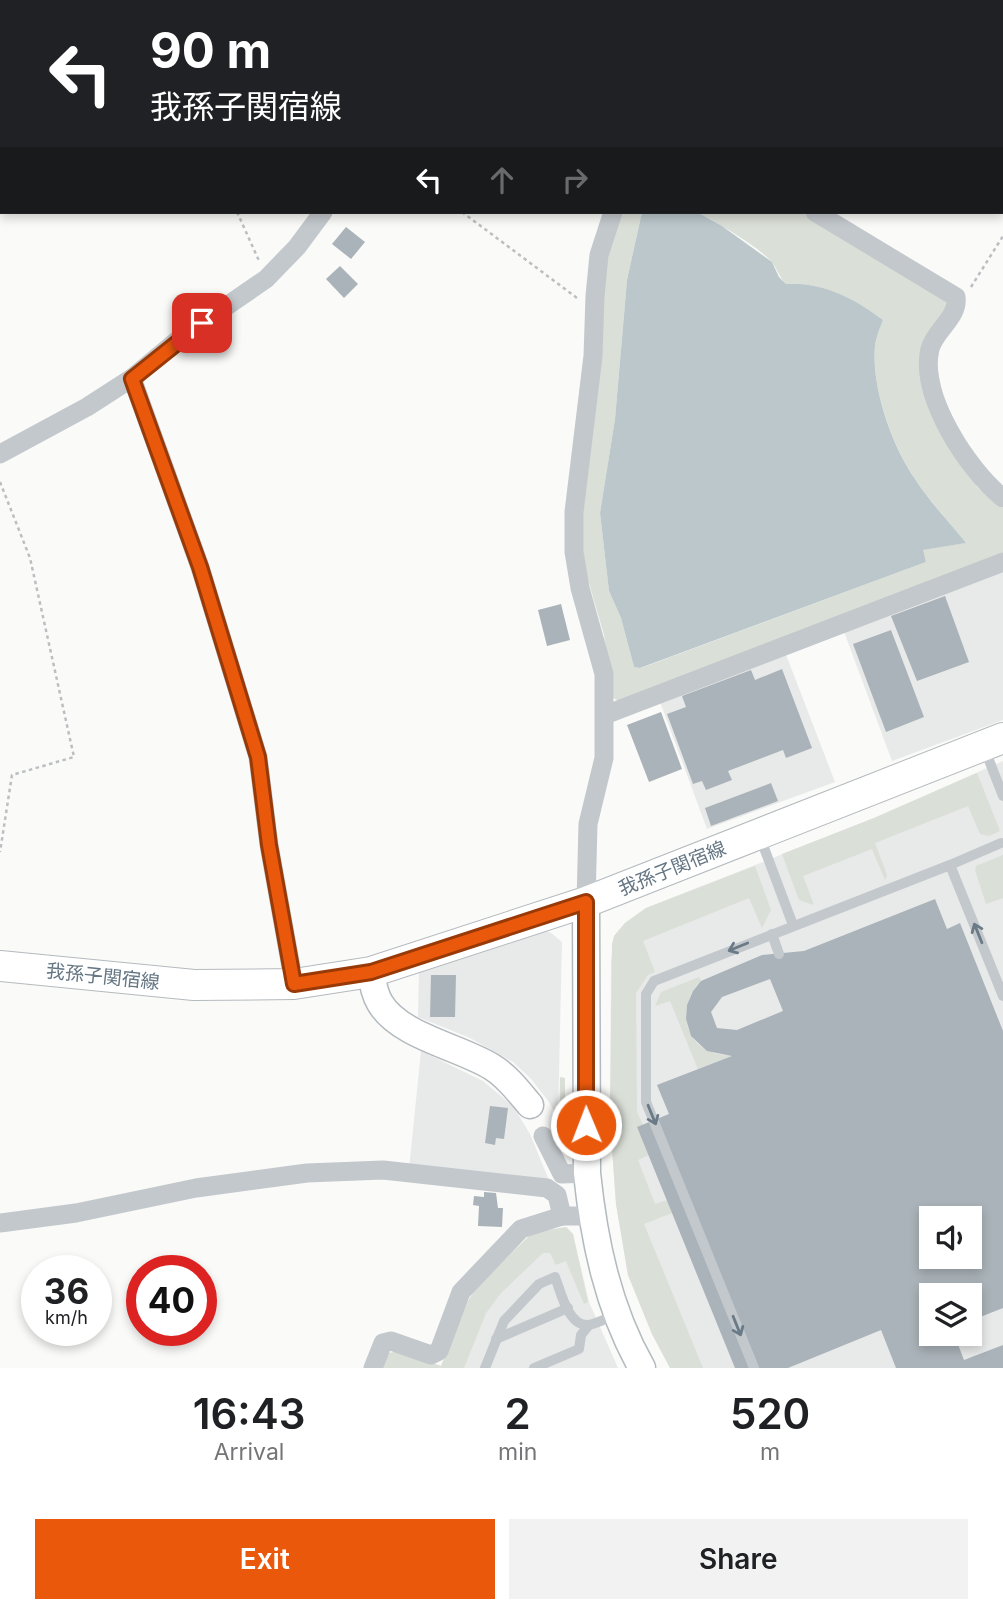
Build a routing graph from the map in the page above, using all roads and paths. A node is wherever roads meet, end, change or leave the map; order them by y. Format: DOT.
graph roads {
  1 [pos="238,214"];
  2 [pos="322,214"];
  3 [pos="465,214"];
  4 [pos="612,214"];
  5 [pos="818,214"];
  6 [pos="1003,236"];
  7 [pos="267,279"];
  8 [pos="957,302"];
  9 [pos="594,312"];
  10 [pos="132,379"];
  11 [pos="0,454"];
  12 [pos="0,482"];
  13 [pos="1003,498"];
  14 [pos="1003,562"];
  15 [pos="605,715"];
  16 [pos="993,742"];
  17 [pos="1003,796"];
  18 [pos="759,834"];
  19 [pos="1001,844"];
  20 [pos="0,852"];
  21 [pos="950,865"];
  22 [pos="586,902"];
  23 [pos="793,925"];
  24 [pos="772,934"];
  25 [pos="779,954"];
  26 [pos="0,966"];
  27 [pos="371,972"];
  28 [pos="294,984"];
  29 [pos="1003,996"];
  30 [pos="530,1105"];
  31 [pos="543,1136"];
  32 [pos="587,1173"];
  33 [pos="562,1216"];
  34 [pos="591,1216"];
  35 [pos="0,1223"];
  36 [pos="568,1308"];
  37 [pos="617,1314"];
  38 [pos="589,1325"];
  39 [pos="496,1339"];
  40 [pos="486,1367"];
  41 [pos="373,1368"];
  42 [pos="534,1368"];
  43 [pos="642,1368"];
  44 [pos="754,1368"];
  1 -- 7 [label="path"];
  2 -- 7 [label="street"];
  3 -- 9 [label="path"];
  4 -- 9 [label="street"];
  5 -- 8 [label="street"];
  6 -- 8 [label="path"];
  7 -- 10 [label="street"];
  8 -- 13 [label="street"];
  9 -- 15 [label="street"];
  10 -- 11 [label="street"];
  10 -- 28 [label="street"];
  12 -- 20 [label="path"];
  14 -- 15 [label="street"];
  15 -- 22 [label="street"];
  16 -- 17 [label="lane"];
  16 -- 18 [label="main road, 我孫子関宿線"];
  18 -- 22 [label="main road, 我孫子関宿線"];
  18 -- 23 [label="lane"];
  19 -- 21 [label="lane"];
  21 -- 23 [label="lane"];
  29 -- 21 [label="lane, one-way"];
  22 -- 27 [label="main road, 我孫子関宿線"];
  22 -- 32 [label="street"];
  23 -- 24 [label="lane"];
  24 -- 25 [label="lane"];
  24 -- 44 [label="lane, one-way"];
  26 -- 28 [label="main road, 我孫子関宿線"];
  27 -- 28 [label="main road, 我孫子関宿線"];
  27 -- 30 [label="street"];
  31 -- 32 [label="street"];
  32 -- 34 [label="street"];
  33 -- 34 [label="street"];
  33 -- 35 [label="street"];
  33 -- 41 [label="street"];
  34 -- 37 [label="street"];
  36 -- 38 [label="lane"];
  36 -- 39 [label="lane"];
  36 -- 39 [label="lane"];
  37 -- 38 [label="lane"];
  37 -- 43 [label="street"];
  38 -- 42 [label="lane"];
  39 -- 40 [label="lane"];
}
